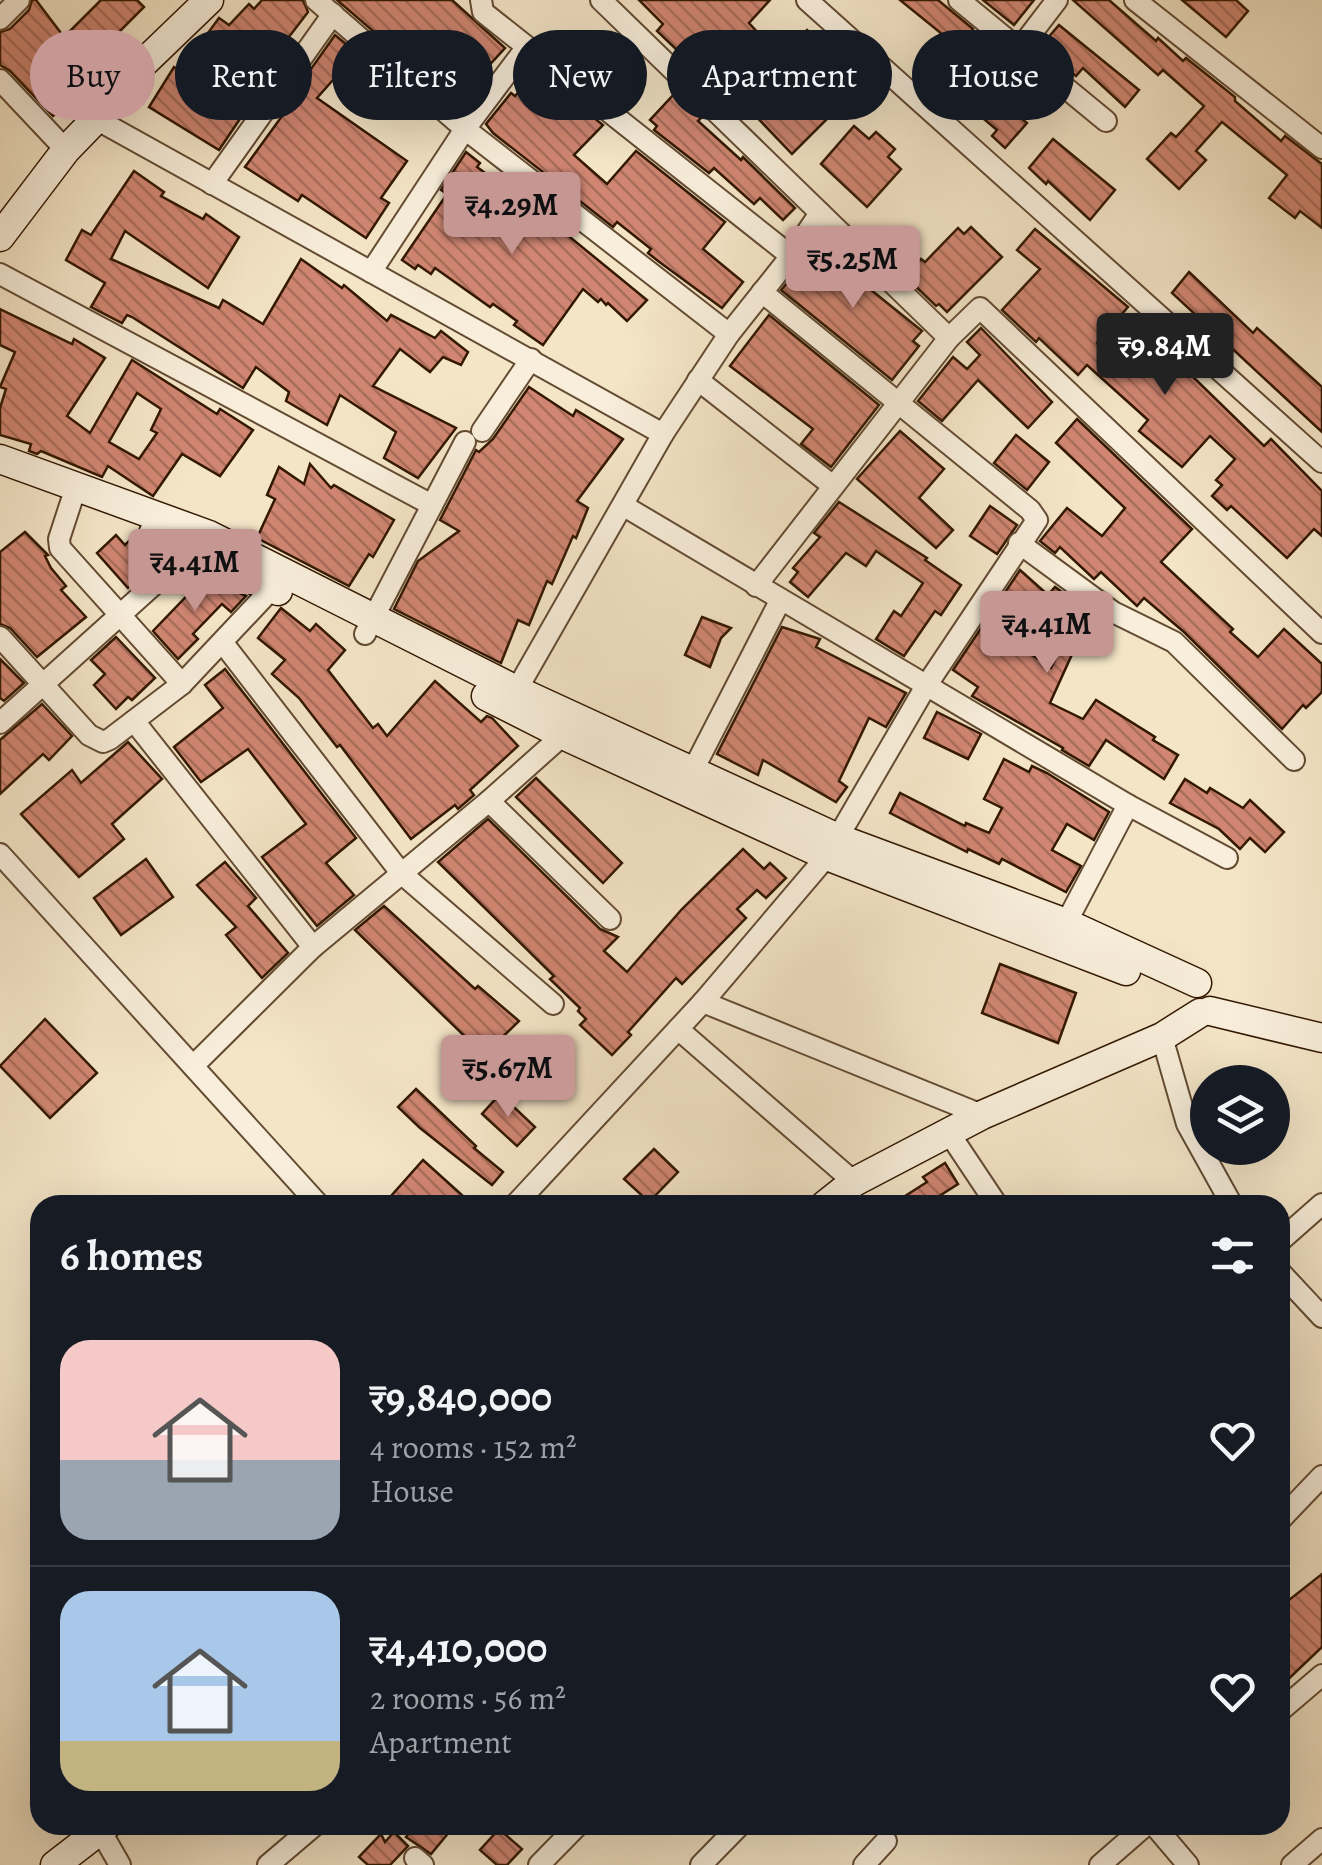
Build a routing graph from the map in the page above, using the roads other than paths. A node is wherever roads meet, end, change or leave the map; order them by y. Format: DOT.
graph roads {
  1 [pos="19,0"];
  2 [pos="209,0"];
  3 [pos="233,0"];
  4 [pos="316,0"];
  5 [pos="481,0"];
  6 [pos="602,0"];
  7 [pos="807,0"];
  8 [pos="959,0"];
  9 [pos="1056,0"];
  10 [pos="1135,0"];
  11 [pos="333,14"];
  12 [pos="0,18"];
  13 [pos="994,30"];
  14 [pos="1034,30"];
  15 [pos="513,37"];
  16 [pos="155,52"];
  17 [pos="513,65"];
  18 [pos="155,73"];
  19 [pos="0,80"];
  20 [pos="1074,96"];
  21 [pos="95,120"];
  22 [pos="98,120"];
  23 [pos="618,120"];
  24 [pos="1106,121"];
  25 [pos="465,129"];
  26 [pos="1322,148"];
  27 [pos="66,150"];
  28 [pos="212,184"];
  29 [pos="820,213"];
  30 [pos="0,237"];
  31 [pos="791,256"];
  32 [pos="371,272"];
  33 [pos="0,274"];
  34 [pos="762,292"];
  35 [pos="729,334"];
  36 [pos="949,338"];
  37 [pos="530,359"];
  38 [pos="698,380"];
  39 [pos="898,401"];
  40 [pos="663,434"];
  41 [pos="0,459"];
  42 [pos="1322,462"];
  43 [pos="0,474"];
  44 [pos="833,486"];
  45 [pos="73,494"];
  46 [pos="432,505"];
  47 [pos="624,506"];
  48 [pos="201,543"];
  49 [pos="1019,543"];
  50 [pos="279,581"];
  51 [pos="756,586"];
  52 [pos="780,601"];
  53 [pos="120,616"];
  54 [pos="369,626"];
  55 [pos="1322,633"];
  56 [pos="0,637"];
  57 [pos="223,643"];
  58 [pos="182,684"];
  59 [pos="43,685"];
  60 [pos="926,686"];
  61 [pos="512,698"];
  62 [pos="134,721"];
  63 [pos="0,723"];
  64 [pos="563,735"];
  65 [pos="1294,760"];
  66 [pos="692,772"];
  67 [pos="490,801"];
  68 [pos="1128,806"];
  69 [pos="834,847"];
  70 [pos="0,854"];
  71 [pos="1227,858"];
  72 [pos="401,873"];
  73 [pos="610,920"];
  74 [pos="1066,923"];
  75 [pos="313,948"];
  76 [pos="1117,957"];
  77 [pos="1202,1000"];
  78 [pos="703,1002"];
  79 [pos="553,1004"];
  80 [pos="1316,1029"];
  81 [pos="678,1030"];
  82 [pos="1162,1037"];
  83 [pos="193,1066"];
  84 [pos="982,1115"];
  85 [pos="949,1133"];
  86 [pos="854,1182"];
  87 [pos="310,1195"];
  88 [pos="524,1195"];
  89 [pos="838,1195"];
  90 [pos="990,1195"];
  91 [pos="1226,1195"];
  92 [pos="1322,1204"];
  93 [pos="1290,1233"];
  94 [pos="1290,1283"];
  95 [pos="1322,1317"];
  96 [pos="1322,1476"];
  97 [pos="1290,1510"];
  98 [pos="1322,1675"];
  99 [pos="1290,1702"];
  100 [pos="95,1835"];
  101 [pos="107,1835"];
  102 [pos="303,1835"];
  103 [pos="568,1835"];
  104 [pos="730,1835"];
  105 [pos="1134,1835"];
  106 [pos="1162,1835"];
  107 [pos="1322,1838"];
  108 [pos="886,1842"];
  109 [pos="270,1864"];
  110 [pos="55,1865"];
  111 [pos="120,1865"];
  112 [pos="539,1865"];
  113 [pos="701,1865"];
  114 [pos="864,1865"];
  115 [pos="1100,1865"];
  116 [pos="1188,1865"];
  117 [pos="1292,1865"];
  1 -- 12 [label="street"];
  2 -- 16 [label="street"];
  3 -- 18 [label="street"];
  4 -- 11 [label="street"];
  5 -- 15 [label="street"];
  6 -- 29 [label="street"];
  7 -- 42 [label="street"];
  8 -- 13 [label="street"];
  9 -- 14 [label="street"];
  10 -- 26 [label="street"];
  11 -- 25 [label="street"];
  11 -- 28 [label="street"];
  17 -- 25 [label="street"];
  19 -- 27 [label="street"];
  20 -- 24 [label="street"];
  21 -- 27 [label="street"];
  22 -- 28 [label="street"];
  23 -- 31 [label="street"];
  25 -- 32 [label="street"];
  25 -- 35 [label="street"];
  27 -- 30 [label="street"];
  28 -- 32 [label="street"];
  29 -- 31 [label="street"];
  29 -- 36 [label="street"];
  31 -- 34 [label="street"];
  32 -- 37 [label="street"];
  33 -- 46 [label="street"];
  34 -- 35 [label="street"];
  34 -- 39 [label="street"];
  35 -- 38 [label="street"];
  36 -- 39 [label="street"];
  36 -- 55 [label="street"];
  37 -- 40 [label="street"];
  37 -- 46 [label="street"];
  38 -- 40 [label="street"];
  38 -- 44 [label="street"];
  39 -- 44 [label="street"];
  39 -- 49 [label="street"];
  40 -- 47 [label="street"];
  41 -- 45 [label="street"];
  43 -- 45 [label="street"];
  44 -- 51 [label="street"];
  45 -- 48 [label="street"];
  45 -- 53 [label="street"];
  46 -- 54 [label="street"];
  47 -- 51 [label="street"];
  47 -- 61 [label="street"];
  48 -- 50 [label="street"];
  48 -- 53 [label="street"];
  49 -- 60 [label="street"];
  49 -- 65 [label="street"];
  50 -- 54 [label="street"];
  50 -- 57 [label="street"];
  51 -- 52 [label="street"];
  52 -- 60 [label="street"];
  52 -- 66 [label="street"];
  53 -- 58 [label="street"];
  53 -- 59 [label="street"];
  54 -- 61 [label="street"];
  56 -- 59 [label="street"];
  57 -- 58 [label="street"];
  57 -- 72 [label="street"];
  58 -- 62 [label="street"];
  59 -- 62 [label="street"];
  59 -- 63 [label="street"];
  60 -- 68 [label="street"];
  60 -- 69 [label="street"];
  61 -- 64 [label="street"];
  61 -- 66 [label="street"];
  62 -- 75 [label="street"];
  64 -- 67 [label="street"];
  64 -- 69 [label="street"];
  66 -- 69 [label="street"];
  67 -- 72 [label="street"];
  67 -- 73 [label="street"];
  68 -- 71 [label="street"];
  68 -- 74 [label="street"];
  69 -- 74 [label="street"];
  69 -- 76 [label="street"];
  69 -- 78 [label="street"];
  70 -- 83 [label="street"];
  72 -- 75 [label="street"];
  72 -- 79 [label="street"];
  74 -- 76 [label="street"];
  75 -- 83 [label="street"];
  76 -- 77 [label="street"];
  77 -- 80 [label="street"];
  77 -- 82 [label="street"];
  78 -- 81 [label="street"];
  78 -- 84 [label="street"];
  81 -- 86 [label="street"];
  81 -- 88 [label="street"];
  82 -- 84 [label="street"];
  82 -- 91 [label="street"];
  83 -- 87 [label="street"];
  84 -- 85 [label="street"];
  85 -- 86 [label="street"];
  85 -- 90 [label="street"];
  86 -- 89 [label="street"];
  92 -- 93 [label="street"];
  94 -- 95 [label="street"];
  96 -- 97 [label="street"];
  98 -- 99 [label="street"];
  100 -- 110 [label="street"];
  101 -- 111 [label="street"];
  102 -- 109 [label="street"];
  103 -- 112 [label="street"];
  104 -- 113 [label="street"];
  105 -- 115 [label="street"];
  106 -- 116 [label="street"];
  107 -- 117 [label="street"];
  108 -- 114 [label="street"];
}
